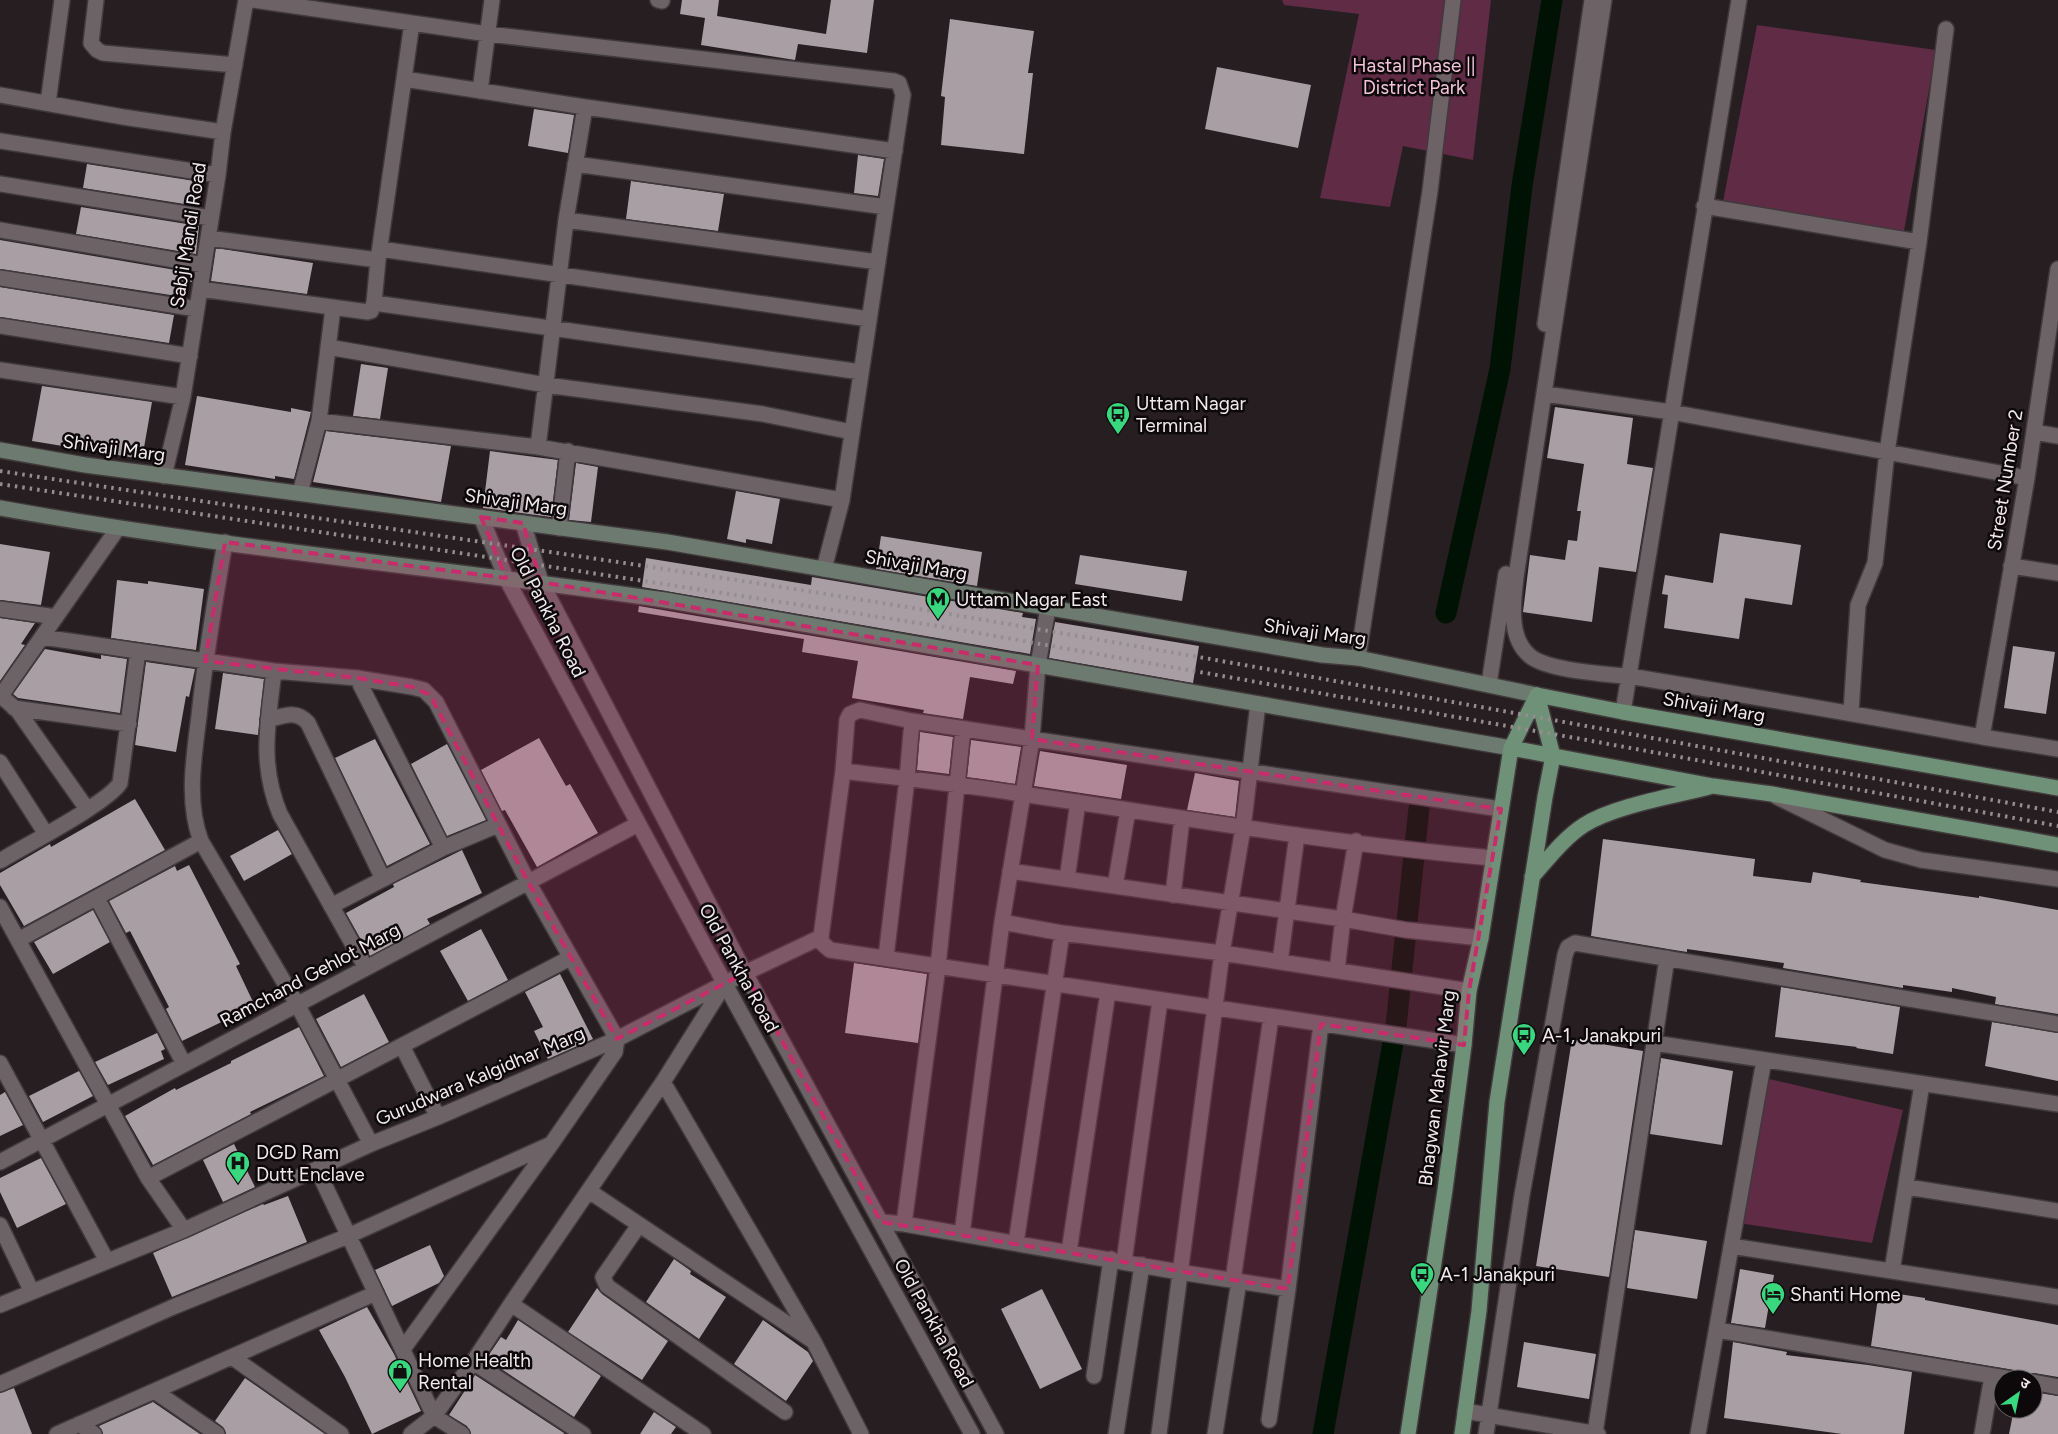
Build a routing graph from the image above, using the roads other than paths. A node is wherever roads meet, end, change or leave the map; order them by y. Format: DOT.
graph roads {
  1 [pos="62,0"];
  2 [pos="96,0"];
  3 [pos="246,0"];
  4 [pos="253,0"];
  5 [pos="492,0"];
  6 [pos="658,0"];
  7 [pos="662,0"];
  8 [pos="1453,0"];
  9 [pos="1592,0"];
  10 [pos="1604,0"];
  11 [pos="1739,0"];
  12 [pos="300,3"];
  13 [pos="412,23"];
  14 [pos="1946,29"];
  15 [pos="488,34"];
  16 [pos="235,66"];
  17 [pos="404,79"];
  18 [pos="480,91"];
  19 [pos="0,95"];
  20 [pos="48,103"];
  21 [pos="585,107"];
  22 [pos="223,132"];
  23 [pos="0,141"];
  24 [pos="895,151"];
  25 [pos="576,164"];
  26 [pos="218,175"];
  27 [pos="0,184"];
  28 [pos="1704,206"];
  29 [pos="886,207"];
  30 [pos="211,218"];
  31 [pos="566,220"];
  32 [pos="0,230"];
  33 [pos="208,238"];
  34 [pos="1919,242"];
  35 [pos="379,255"];
  36 [pos="878,262"];
  37 [pos="204,265"];
  38 [pos="2058,269"];
  39 [pos="558,275"];
  40 [pos="0,278"];
  41 [pos="200,289"];
  42 [pos="374,303"];
  43 [pos="334,308"];
  44 [pos="197,309"];
  45 [pos="2055,312"];
  46 [pos="869,320"];
  47 [pos="0,326"];
  48 [pos="552,327"];
  49 [pos="328,347"];
  50 [pos="190,356"];
  51 [pos="0,370"];
  52 [pos="861,372"];
  53 [pos="546,385"];
  54 [pos="1545,394"];
  55 [pos="183,397"];
  56 [pos="1671,412"];
  57 [pos="319,421"];
  58 [pos="852,432"];
  59 [pos="2034,432"];
  60 [pos="2058,436"];
  61 [pos="538,447"];
  62 [pos="0,450"];
  63 [pos="568,451"];
  64 [pos="1887,452"];
  65 [pos="164,476"];
  66 [pos="2027,478"];
  67 [pos="300,493"];
  68 [pos="842,500"];
  69 [pos="0,508"];
  70 [pos="480,517"];
  71 [pos="523,523"];
  72 [pos="118,528"];
  73 [pos="559,528"];
  74 [pos="225,542"];
  75 [pos="2011,566"];
  76 [pos="824,569"];
  77 [pos="2058,573"];
  78 [pos="506,578"];
  79 [pos="541,582"];
  80 [pos="1048,608"];
  81 [pos="0,609"];
  82 [pos="56,617"];
  83 [pos="42,637"];
  84 [pos="138,650"];
  85 [pos="1358,658"];
  86 [pos="205,661"];
  87 [pos="1038,665"];
  88 [pos="274,671"];
  89 [pos="1629,676"];
  90 [pos="357,678"];
  91 [pos="1489,684"];
  92 [pos="1537,695"];
  93 [pos="0,697"];
  94 [pos="1258,704"];
  95 [pos="14,708"];
  96 [pos="1623,712"];
  97 [pos="1851,712"];
  98 [pos="268,720"];
  99 [pos="912,721"];
  100 [pos="129,724"];
  101 [pos="963,729"];
  102 [pos="1982,737"];
  103 [pos="1032,739"];
  104 [pos="1511,748"];
  105 [pos="2058,749"];
  106 [pos="1553,756"];
  107 [pos="0,762"];
  108 [pos="843,771"];
  109 [pos="1250,772"];
  110 [pos="908,779"];
  111 [pos="955,785"];
  112 [pos="1713,786"];
  113 [pos="2058,788"];
  114 [pos="1023,794"];
  115 [pos="1772,794"];
  116 [pos="1078,802"];
  117 [pos="87,809"];
  118 [pos="1501,809"];
  119 [pos="1128,810"];
  120 [pos="1182,819"];
  121 [pos="638,824"];
  122 [pos="498,825"];
  123 [pos="1243,828"];
  124 [pos="46,834"];
  125 [pos="1297,835"];
  126 [pos="201,841"];
  127 [pos="1356,841"];
  128 [pos="2058,845"];
  129 [pos="443,848"];
  130 [pos="1493,858"];
  131 [pos="0,861"];
  132 [pos="1010,871"];
  133 [pos="1532,876"];
  134 [pos="383,879"];
  135 [pos="1067,879"];
  136 [pos="2058,879"];
  137 [pos="528,882"];
  138 [pos="1115,886"];
  139 [pos="1173,895"];
  140 [pos="97,898"];
  141 [pos="1230,903"];
  142 [pos="331,906"];
  143 [pos="0,907"];
  144 [pos="1286,911"];
  145 [pos="1343,919"];
  146 [pos="1002,922"];
  147 [pos="1062,933"];
  148 [pos="821,937"];
  149 [pos="1481,938"];
  150 [pos="18,940"];
  151 [pos="1222,953"];
  152 [pos="570,958"];
  153 [pos="886,958"];
  154 [pos="1667,958"];
  155 [pos="1280,962"];
  156 [pos="938,966"];
  157 [pos="366,968"];
  158 [pos="1337,970"];
  159 [pos="745,973"];
  160 [pos="995,973"];
  161 [pos="725,984"];
  162 [pos="1055,984"];
  163 [pos="1469,991"];
  164 [pos="1108,992"];
  165 [pos="1160,1000"];
  166 [pos="297,1004"];
  167 [pos="1215,1008"];
  168 [pos="1271,1017"];
  169 [pos="1322,1024"];
  170 [pos="2058,1024"];
  171 [pos="617,1040"];
  172 [pos="1654,1043"];
  173 [pos="1464,1045"];
  174 [pos="402,1046"];
  175 [pos="1764,1060"];
  176 [pos="0,1063"];
  177 [pos="184,1064"];
  178 [pos="338,1080"];
  179 [pos="663,1082"];
  180 [pos="1922,1084"];
  181 [pos="2058,1104"];
  182 [pos="108,1105"];
  183 [pos="438,1117"];
  184 [pos="42,1140"];
  185 [pos="552,1143"];
  186 [pos="370,1144"];
  187 [pos="0,1162"];
  188 [pos="317,1169"];
  189 [pos="148,1178"];
  190 [pos="1907,1187"];
  191 [pos="589,1191"];
  192 [pos="2058,1211"];
  193 [pos="881,1222"];
  194 [pos="904,1224"];
  195 [pos="0,1225"];
  196 [pos="639,1225"];
  197 [pos="184,1230"];
  198 [pos="962,1234"];
  199 [pos="348,1236"];
  200 [pos="1016,1243"];
  201 [pos="1731,1246"];
  202 [pos="1069,1252"];
  203 [pos="107,1261"];
  204 [pos="1118,1261"];
  205 [pos="1142,1265"];
  206 [pos="1892,1271"];
  207 [pos="1179,1272"];
  208 [pos="1236,1280"];
  209 [pos="1288,1288"];
  210 [pos="32,1292"];
  211 [pos="376,1293"];
  212 [pos="2058,1297"];
  213 [pos="511,1304"];
  214 [pos="0,1305"];
  215 [pos="1717,1330"];
  216 [pos="814,1342"];
  217 [pos="403,1349"];
  218 [pos="232,1357"];
  219 [pos="474,1362"];
  220 [pos="1094,1376"];
  221 [pos="1992,1376"];
  222 [pos="0,1384"];
  223 [pos="2043,1384"];
  224 [pos="2058,1387"];
  225 [pos="156,1392"];
  226 [pos="785,1412"];
  227 [pos="1465,1412"];
  228 [pos="434,1416"];
  229 [pos="1490,1416"];
  230 [pos="1269,1420"];
  231 [pos="80,1424"];
  232 [pos="968,1433"];
  233 [pos="57,1434"];
  234 [pos="94,1434"];
  235 [pos="217,1434"];
  236 [pos="341,1434"];
  237 [pos="411,1434"];
  238 [pos="462,1434"];
  239 [pos="583,1434"];
  240 [pos="703,1434"];
  241 [pos="861,1434"];
  242 [pos="996,1434"];
  243 [pos="1116,1434"];
  244 [pos="1159,1434"];
  245 [pos="1215,1434"];
  246 [pos="1408,1434"];
  247 [pos="1462,1434"];
  248 [pos="1486,1434"];
  249 [pos="1597,1434"];
  250 [pos="1698,1434"];
  251 [pos="1982,1434"];
  1 -- 20 [label="street"];
  2 -- 16 [label="street"];
  3 -- 16 [label="street, Sabji Mandi Road"];
  4 -- 12 [label="street"];
  5 -- 15 [label="street"];
  6 -- 7 [label="street"];
  8 -- 85 [label="street"];
  9 -- 91 [label="street"];
  10 -- 54 [label="street"];
  11 -- 28 [label="street"];
  12 -- 13 [label="street"];
  13 -- 15 [label="street"];
  13 -- 17 [label="street"];
  14 -- 34 [label="street"];
  15 -- 18 [label="street"];
  15 -- 24 [label="street"];
  16 -- 22 [label="street, Sabji Mandi Road"];
  17 -- 18 [label="street"];
  17 -- 35 [label="street"];
  18 -- 21 [label="street"];
  19 -- 20 [label="street"];
  20 -- 22 [label="street"];
  21 -- 24 [label="street"];
  21 -- 25 [label="street"];
  22 -- 26 [label="street, Sabji Mandi Road"];
  23 -- 26 [label="street"];
  24 -- 29 [label="street"];
  25 -- 29 [label="street"];
  25 -- 31 [label="street"];
  26 -- 30 [label="street, Sabji Mandi Road"];
  27 -- 30 [label="street"];
  28 -- 34 [label="street"];
  28 -- 56 [label="street"];
  29 -- 36 [label="street"];
  30 -- 33 [label="street, Sabji Mandi Road"];
  31 -- 36 [label="street"];
  31 -- 39 [label="street"];
  32 -- 37 [label="street"];
  33 -- 35 [label="street"];
  33 -- 37 [label="street, Sabji Mandi Road"];
  34 -- 64 [label="street"];
  35 -- 39 [label="street"];
  35 -- 42 [label="street"];
  36 -- 46 [label="street"];
  37 -- 41 [label="street, Sabji Mandi Road"];
  38 -- 45 [label="street, Street Number 2"];
  39 -- 46 [label="street"];
  39 -- 48 [label="street"];
  40 -- 44 [label="street"];
  41 -- 43 [label="street"];
  41 -- 44 [label="street, Sabji Mandi Road"];
  42 -- 43 [label="street"];
  42 -- 48 [label="street"];
  43 -- 49 [label="street"];
  44 -- 50 [label="street, Sabji Mandi Road"];
  45 -- 59 [label="street, Street Number 2"];
  46 -- 52 [label="street"];
  47 -- 50 [label="street"];
  48 -- 52 [label="street"];
  48 -- 53 [label="street"];
  49 -- 53 [label="street"];
  49 -- 57 [label="street"];
  50 -- 55 [label="street, Sabji Mandi Road"];
  51 -- 55 [label="street"];
  52 -- 58 [label="street"];
  53 -- 58 [label="street"];
  53 -- 61 [label="street"];
  54 -- 56 [label="street"];
  54 -- 89 [label="street"];
  55 -- 65 [label="street, Sabji Mandi Road"];
  56 -- 64 [label="street"];
  56 -- 89 [label="street"];
  57 -- 61 [label="street"];
  57 -- 67 [label="street"];
  58 -- 68 [label="street"];
  59 -- 60 [label="street"];
  59 -- 66 [label="street, Street Number 2"];
  61 -- 63 [label="street"];
  62 -- 65 [label="main road, Shivaji Marg"];
  63 -- 68 [label="street"];
  63 -- 73 [label="street"];
  64 -- 66 [label="street"];
  64 -- 97 [label="street"];
  65 -- 67 [label="main road, Shivaji Marg"];
  66 -- 75 [label="street, Street Number 2"];
  67 -- 70 [label="main road, Shivaji Marg"];
  68 -- 76 [label="street"];
  69 -- 72 [label="main road"];
  70 -- 71 [label="main road, Shivaji Marg"];
  70 -- 78 [label="street, Old Pankha Road"];
  71 -- 73 [label="main road, Shivaji Marg"];
  71 -- 79 [label="street, Old Pankha Road"];
  72 -- 74 [label="main road"];
  72 -- 82 [label="street"];
  73 -- 76 [label="main road, Shivaji Marg"];
  74 -- 78 [label="main road"];
  74 -- 86 [label="street"];
  75 -- 77 [label="street"];
  75 -- 102 [label="street, Street Number 2"];
  76 -- 80 [label="main road, Shivaji Marg"];
  78 -- 79 [label="main road"];
  78 -- 121 [label="street, Old Pankha Road"];
  79 -- 87 [label="main road"];
  79 -- 159 [label="street, Old Pankha Road"];
  80 -- 85 [label="main road, Shivaji Marg"];
  80 -- 87 [label="street"];
  81 -- 82 [label="street"];
  82 -- 83 [label="street"];
  83 -- 84 [label="street"];
  83 -- 93 [label="street"];
  84 -- 86 [label="street"];
  84 -- 100 [label="street"];
  85 -- 91 [label="main road, Shivaji Marg"];
  86 -- 88 [label="street"];
  86 -- 126 [label="street"];
  87 -- 94 [label="main road"];
  87 -- 103 [label="street"];
  88 -- 90 [label="street"];
  88 -- 98 [label="street"];
  89 -- 96 [label="street"];
  89 -- 97 [label="street"];
  90 -- 122 [label="street"];
  90 -- 129 [label="street"];
  91 -- 92 [label="main road, Shivaji Marg"];
  92 -- 96 [label="main road, Shivaji Marg"];
  92 -- 104 [label="main road, Bhagwan Mahavir Marg"];
  92 -- 106 [label="main road"];
  93 -- 95 [label="street"];
  94 -- 104 [label="main road"];
  94 -- 109 [label="street"];
  95 -- 100 [label="street"];
  95 -- 117 [label="street"];
  96 -- 113 [label="main road, Shivaji Marg"];
  97 -- 102 [label="street"];
  98 -- 134 [label="street"];
  98 -- 142 [label="street"];
  99 -- 101 [label="street"];
  99 -- 108 [label="street"];
  99 -- 110 [label="street"];
  100 -- 117 [label="street"];
  101 -- 103 [label="street"];
  101 -- 111 [label="street"];
  102 -- 105 [label="street"];
  103 -- 109 [label="street"];
  103 -- 114 [label="street"];
  104 -- 106 [label="main road"];
  104 -- 118 [label="main road, Bhagwan Mahavir Marg"];
  106 -- 112 [label="main road"];
  106 -- 133 [label="main road"];
  107 -- 124 [label="street"];
  108 -- 110 [label="street"];
  108 -- 148 [label="street"];
  109 -- 118 [label="street"];
  109 -- 123 [label="street"];
  110 -- 111 [label="street"];
  110 -- 153 [label="street"];
  111 -- 114 [label="street"];
  111 -- 156 [label="street"];
  112 -- 115 [label="main road"];
  112 -- 133 [label="main road"];
  114 -- 116 [label="street"];
  114 -- 132 [label="street"];
  115 -- 128 [label="main road"];
  115 -- 136 [label="street"];
  116 -- 119 [label="street"];
  116 -- 135 [label="street"];
  117 -- 124 [label="street"];
  118 -- 130 [label="main road, Bhagwan Mahavir Marg"];
  119 -- 120 [label="street"];
  119 -- 138 [label="street"];
  120 -- 123 [label="street"];
  120 -- 139 [label="street"];
  121 -- 137 [label="street, Ramchand Gehlot Marg"];
  121 -- 161 [label="street, Old Pankha Road"];
  122 -- 129 [label="street"];
  122 -- 137 [label="street"];
  123 -- 125 [label="street"];
  123 -- 141 [label="street"];
  124 -- 131 [label="street"];
  125 -- 127 [label="street"];
  125 -- 144 [label="street"];
  126 -- 140 [label="street"];
  126 -- 166 [label="street"];
  127 -- 130 [label="street"];
  127 -- 145 [label="street"];
  129 -- 134 [label="street"];
  130 -- 149 [label="main road, Bhagwan Mahavir Marg"];
  132 -- 135 [label="street"];
  132 -- 146 [label="street"];
  133 -- 227 [label="main road"];
  134 -- 142 [label="street"];
  135 -- 138 [label="street"];
  137 -- 152 [label="street"];
  137 -- 157 [label="street, Ramchand Gehlot Marg"];
  138 -- 139 [label="street"];
  139 -- 141 [label="street"];
  140 -- 150 [label="street"];
  140 -- 177 [label="street"];
  141 -- 144 [label="street"];
  141 -- 151 [label="street"];
  142 -- 157 [label="street"];
  143 -- 150 [label="street"];
  144 -- 145 [label="street"];
  144 -- 155 [label="street"];
  145 -- 149 [label="street"];
  145 -- 158 [label="street"];
  146 -- 147 [label="street"];
  146 -- 160 [label="street"];
  147 -- 151 [label="street"];
  147 -- 162 [label="street"];
  148 -- 153 [label="street"];
  148 -- 159 [label="street, Gurudwara Kalgidhar Marg"];
  149 -- 163 [label="main road, Bhagwan Mahavir Marg"];
  150 -- 182 [label="street"];
  151 -- 155 [label="street"];
  151 -- 167 [label="street"];
  152 -- 171 [label="street"];
  152 -- 174 [label="street"];
  153 -- 156 [label="street"];
  154 -- 170 [label="street"];
  154 -- 172 [label="street"];
  154 -- 229 [label="street"];
  155 -- 158 [label="street"];
  156 -- 160 [label="street"];
  156 -- 194 [label="street"];
  157 -- 166 [label="street, Ramchand Gehlot Marg"];
  158 -- 163 [label="street"];
  159 -- 161 [label="street, Gurudwara Kalgidhar Marg"];
  159 -- 193 [label="street, Old Pankha Road"];
  160 -- 162 [label="street"];
  160 -- 198 [label="street"];
  161 -- 171 [label="street, Gurudwara Kalgidhar Marg"];
  161 -- 179 [label="street"];
  161 -- 232 [label="street, Old Pankha Road"];
  162 -- 164 [label="street"];
  162 -- 200 [label="street"];
  163 -- 173 [label="main road, Bhagwan Mahavir Marg"];
  164 -- 165 [label="street"];
  164 -- 202 [label="street"];
  165 -- 167 [label="street"];
  165 -- 204 [label="street"];
  166 -- 177 [label="street, Ramchand Gehlot Marg"];
  166 -- 178 [label="street"];
  167 -- 168 [label="street"];
  167 -- 207 [label="street"];
  168 -- 169 [label="street"];
  168 -- 208 [label="street"];
  169 -- 173 [label="street"];
  169 -- 209 [label="street"];
  171 -- 183 [label="street, Gurudwara Kalgidhar Marg"];
  171 -- 185 [label="street"];
  172 -- 175 [label="street"];
  172 -- 249 [label="street"];
  173 -- 246 [label="main road, Bhagwan Mahavir Marg"];
  174 -- 178 [label="street"];
  174 -- 183 [label="street"];
  175 -- 180 [label="street"];
  175 -- 201 [label="street"];
  176 -- 184 [label="street"];
  177 -- 182 [label="street, Ramchand Gehlot Marg"];
  178 -- 186 [label="street"];
  178 -- 189 [label="street"];
  179 -- 191 [label="street"];
  179 -- 216 [label="street"];
  180 -- 181 [label="street"];
  180 -- 190 [label="street"];
  182 -- 184 [label="street, Ramchand Gehlot Marg"];
  182 -- 189 [label="street"];
  183 -- 186 [label="street, Gurudwara Kalgidhar Marg"];
  184 -- 187 [label="street, Ramchand Gehlot Marg"];
  184 -- 203 [label="street"];
  185 -- 199 [label="street"];
  185 -- 217 [label="street"];
  186 -- 188 [label="street, Gurudwara Kalgidhar Marg"];
  188 -- 197 [label="street, Gurudwara Kalgidhar Marg"];
  188 -- 199 [label="street"];
  189 -- 197 [label="street"];
  190 -- 192 [label="street"];
  190 -- 206 [label="street"];
  191 -- 196 [label="street"];
  191 -- 213 [label="street"];
  193 -- 194 [label="street"];
  193 -- 242 [label="street, Old Pankha Road"];
  194 -- 198 [label="street"];
  195 -- 210 [label="street"];
  196 -- 216 [label="street"];
  196 -- 226 [label="street"];
  197 -- 203 [label="street, Gurudwara Kalgidhar Marg"];
  198 -- 200 [label="street"];
  199 -- 211 [label="street"];
  199 -- 222 [label="street"];
  200 -- 202 [label="street"];
  201 -- 206 [label="street"];
  201 -- 215 [label="street"];
  202 -- 204 [label="street"];
  203 -- 210 [label="street, Gurudwara Kalgidhar Marg"];
  204 -- 205 [label="street"];
  204 -- 220 [label="street"];
  205 -- 207 [label="street"];
  205 -- 243 [label="street"];
  206 -- 212 [label="street"];
  207 -- 208 [label="street"];
  207 -- 244 [label="street"];
  208 -- 209 [label="street"];
  208 -- 245 [label="street"];
  209 -- 230 [label="street"];
  210 -- 214 [label="street, Gurudwara Kalgidhar Marg"];
  211 -- 217 [label="street"];
  211 -- 218 [label="street"];
  213 -- 219 [label="street"];
  213 -- 240 [label="street"];
  215 -- 221 [label="street"];
  215 -- 250 [label="street"];
  216 -- 241 [label="street"];
  217 -- 228 [label="street"];
  218 -- 225 [label="street"];
  218 -- 236 [label="street"];
  219 -- 228 [label="street"];
  219 -- 239 [label="street"];
  221 -- 251 [label="street"];
  223 -- 224 [label="street"];
  225 -- 231 [label="street"];
  225 -- 235 [label="street"];
  227 -- 229 [label="street"];
  227 -- 247 [label="main road"];
  228 -- 237 [label="street"];
  228 -- 238 [label="street"];
  229 -- 248 [label="street"];
  229 -- 249 [label="street"];
  231 -- 233 [label="street"];
  231 -- 234 [label="street"];
}
